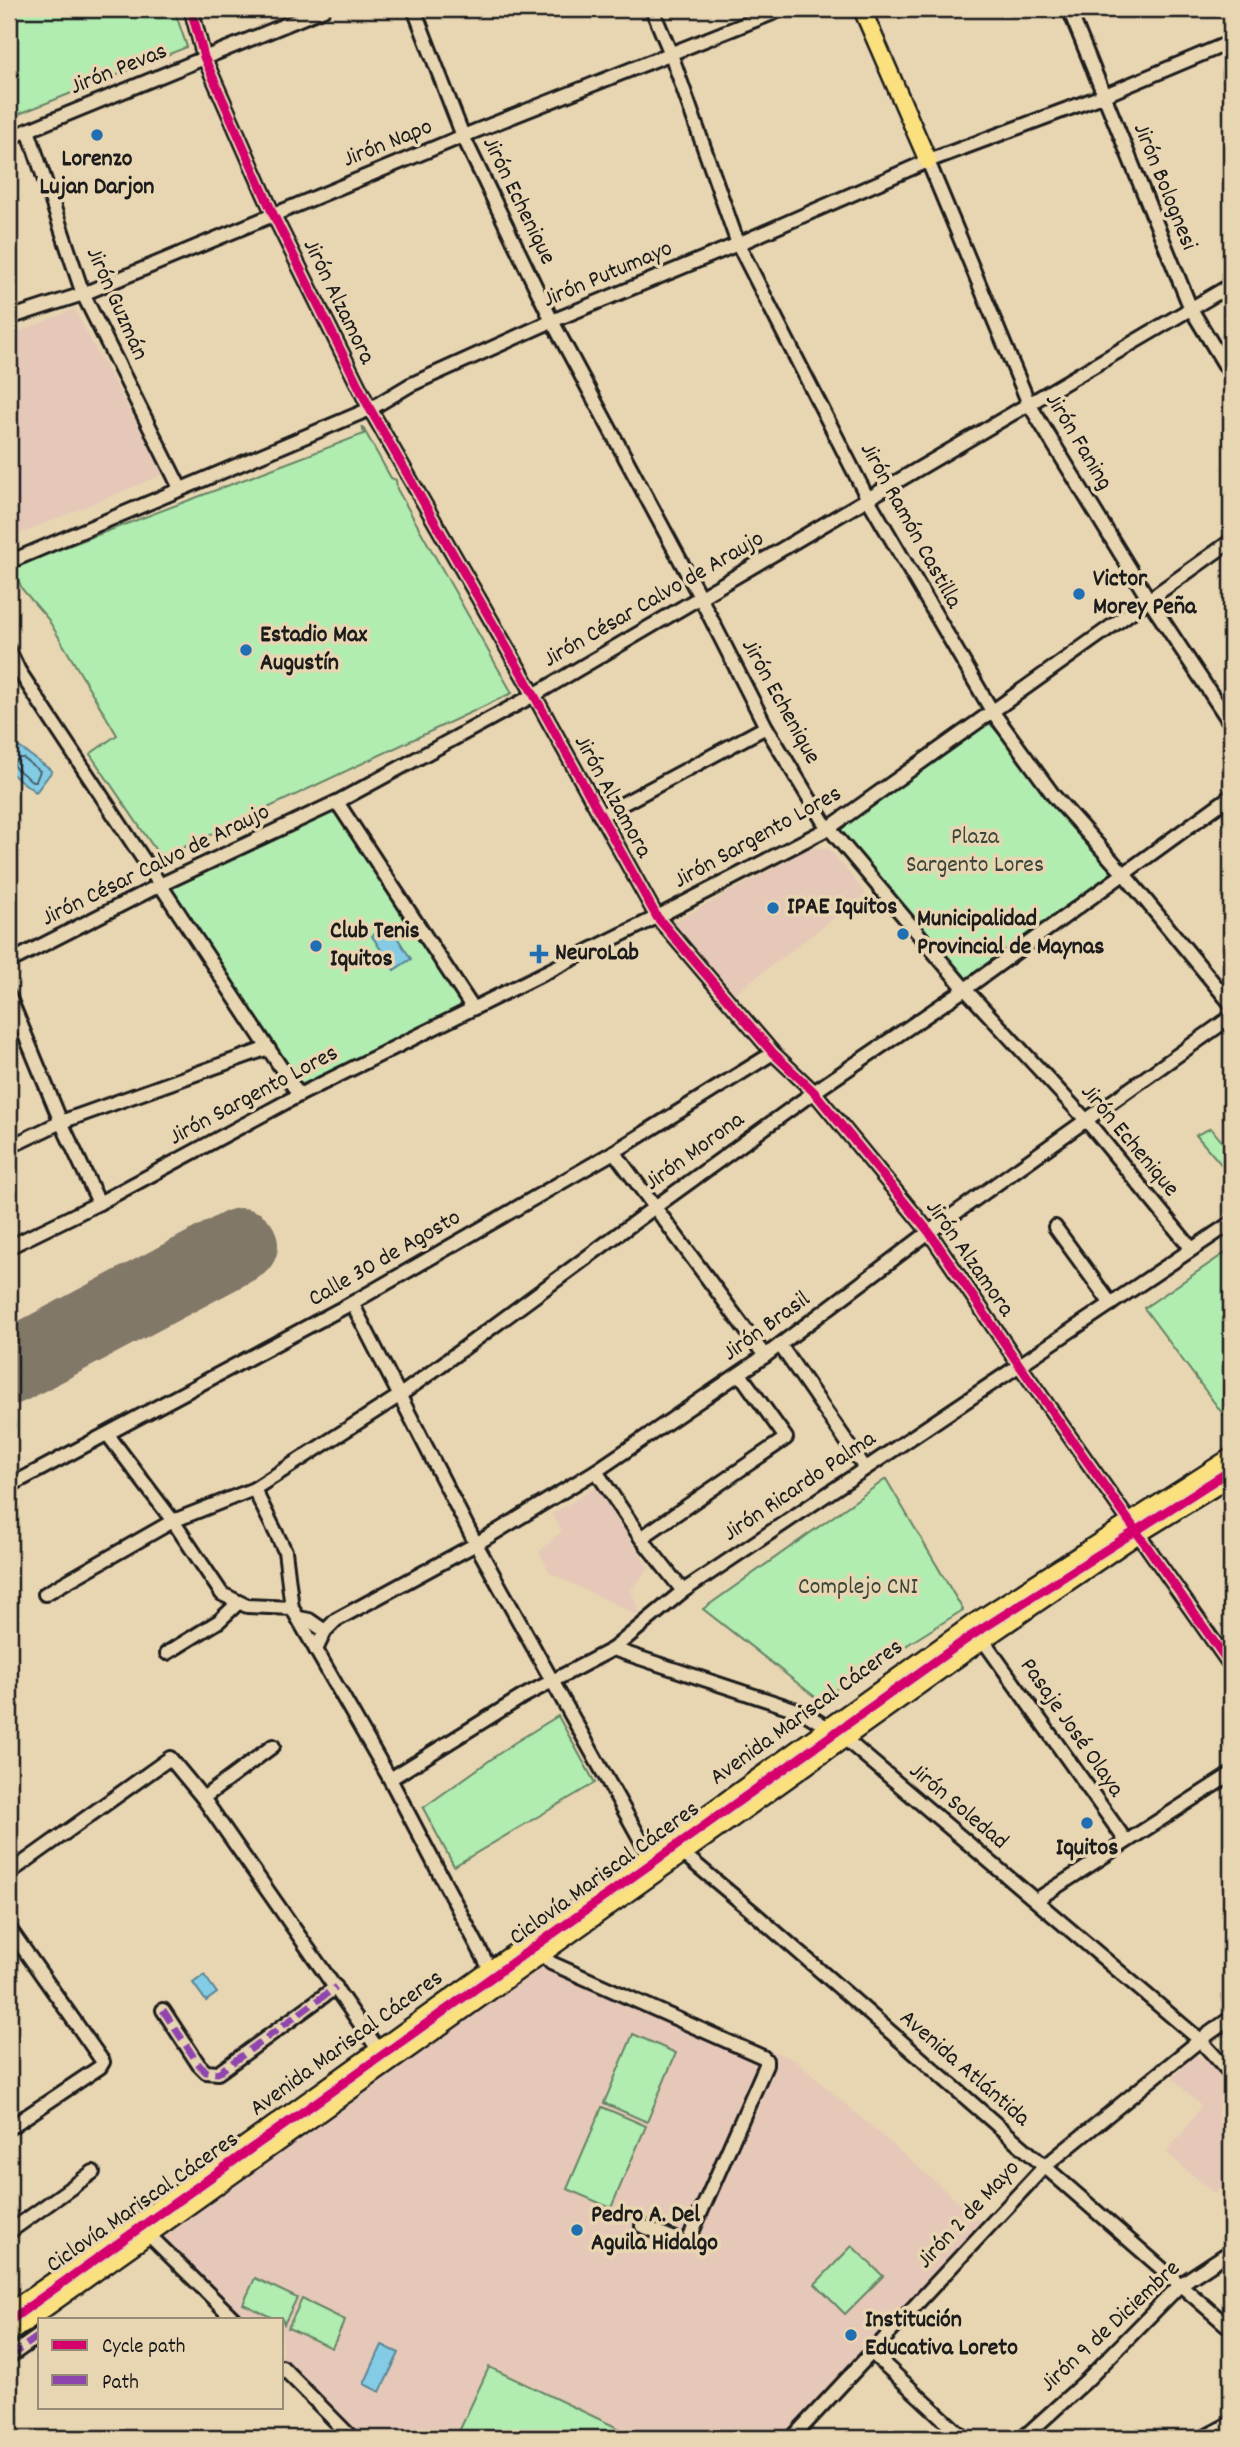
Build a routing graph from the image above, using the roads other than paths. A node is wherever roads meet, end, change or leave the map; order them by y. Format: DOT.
graph roads {
  1 [pos="191,9"];
  2 [pos="324,9"];
  3 [pos="414,9"];
  4 [pos="652,9"];
  5 [pos="783,9"];
  6 [pos="862,9"];
  7 [pos="1069,9"];
  8 [pos="1231,43"];
  9 [pos="671,54"];
  10 [pos="204,58"];
  11 [pos="1105,95"];
  12 [pos="28,130"];
  13 [pos="463,136"];
  14 [pos="9,138"];
  15 [pos="928,161"];
  16 [pos="273,214"];
  17 [pos="738,244"];
  18 [pos="1231,285"];
  19 [pos="83,293"];
  20 [pos="1191,309"];
  21 [pos="9,318"];
  22 [pos="552,321"];
  23 [pos="1231,376"];
  24 [pos="1029,404"];
  25 [pos="370,409"];
  26 [pos="180,488"];
  27 [pos="868,499"];
  28 [pos="1231,541"];
  29 [pos="9,562"];
  30 [pos="700,597"];
  31 [pos="1149,600"];
  32 [pos="9,650"];
  33 [pos="534,695"];
  34 [pos="992,711"];
  35 [pos="1231,724"];
  36 [pos="766,727"];
  37 [pos="1231,796"];
  38 [pos="337,802"];
  39 [pos="600,816"];
  40 [pos="829,828"];
  41 [pos="1124,874"];
  42 [pos="160,885"];
  43 [pos="657,917"];
  44 [pos="9,962"];
  45 [pos="965,989"];
  46 [pos="9,996"];
  47 [pos="1231,1004"];
  48 [pos="472,1007"];
  49 [pos="1231,1017"];
  50 [pos="268,1048"];
  51 [pos="773,1052"];
  52 [pos="814,1092"];
  53 [pos="299,1095"];
  54 [pos="1086,1120"];
  55 [pos="61,1122"];
  56 [pos="9,1147"];
  57 [pos="614,1152"];
  58 [pos="99,1203"];
  59 [pos="655,1207"];
  60 [pos="1231,1223"];
  61 [pos="1055,1227"];
  62 [pos="929,1232"];
  63 [pos="9,1247"];
  64 [pos="1192,1250"];
  65 [pos="352,1303"];
  66 [pos="1111,1304"];
  67 [pos="780,1345"];
  68 [pos="765,1356"];
  69 [pos="1020,1366"];
  70 [pos="740,1374"];
  71 [pos="399,1396"];
  72 [pos="108,1435"];
  73 [pos="1231,1457"];
  74 [pos="865,1468"];
  75 [pos="596,1471"];
  76 [pos="1231,1477"];
  77 [pos="9,1486"];
  78 [pos="254,1489"];
  79 [pos="173,1521"];
  80 [pos="1135,1527"];
  81 [pos="641,1538"];
  82 [pos="476,1544"];
  83 [pos="683,1591"];
  84 [pos="45,1594"];
  85 [pos="237,1603"];
  86 [pos="295,1613"];
  87 [pos="325,1631"];
  88 [pos="983,1640"];
  89 [pos="613,1648"];
  90 [pos="316,1650"];
  91 [pos="167,1653"];
  92 [pos="1231,1666"];
  93 [pos="553,1681"];
  94 [pos="827,1727"];
  95 [pos="844,1738"];
  96 [pos="273,1746"];
  97 [pos="1231,1774"];
  98 [pos="390,1779"];
  99 [pos="203,1798"];
  100 [pos="668,1841"];
  101 [pos="1126,1841"];
  102 [pos="682,1854"];
  103 [pos="648,1855"];
  104 [pos="658,1871"];
  105 [pos="9,1873"];
  106 [pos="1036,1900"];
  107 [pos="9,1928"];
  108 [pos="542,1954"];
  109 [pos="489,1970"];
  110 [pos="500,1984"];
  111 [pos="336,1987"];
  112 [pos="163,2010"];
  113 [pos="1231,2018"];
  114 [pos="1200,2039"];
  115 [pos="384,2057"];
  116 [pos="1231,2074"];
  117 [pos="9,2128"];
  118 [pos="1044,2166"];
  119 [pos="93,2172"];
  120 [pos="642,2226"];
  121 [pos="143,2229"];
  122 [pos="9,2232"];
  123 [pos="1231,2251"];
  124 [pos="1181,2284"];
  125 [pos="9,2312"];
  126 [pos="233,2318"];
  127 [pos="1231,2329"];
  128 [pos="9,2334"];
  129 [pos="38,2336"];
  130 [pos="871,2352"];
  131 [pos="9,2357"];
  132 [pos="284,2369"];
  133 [pos="1231,2423"];
  134 [pos="352,2438"];
  135 [pos="792,2438"];
  136 [pos="964,2438"];
  137 [pos="1023,2438"];
  138 [pos="1203,2438"];
  1 -- 10 [label="street, Jirón Alzamora"];
  2 -- 10 [label="street, Jirón Pevas"];
  3 -- 13 [label="street, Jirón Echenique"];
  4 -- 9 [label="street, Jirón Ramón Castilla"];
  5 -- 9 [label="street, Jirón Napo"];
  6 -- 15 [label="main road"];
  7 -- 11 [label="street, Jirón Bolognesi"];
  8 -- 11 [label="street, Jirón Putumayo"];
  9 -- 13 [label="street, Jirón Napo"];
  9 -- 17 [label="street, Jirón Ramón Castilla"];
  10 -- 12 [label="street, Jirón Pevas"];
  10 -- 16 [label="street, Jirón Alzamora"];
  11 -- 15 [label="street, Jirón Putumayo"];
  11 -- 20 [label="street, Jirón Bolognesi"];
  12 -- 14 [label="street, Jirón Pevas"];
  12 -- 19 [label="street, Jirón Guzmán"];
  13 -- 16 [label="street, Jirón Napo"];
  13 -- 22 [label="street, Jirón Echenique"];
  15 -- 17 [label="street, Jirón Putumayo"];
  15 -- 24 [label="street, Jirón Faning"];
  16 -- 19 [label="street, Jirón Napo"];
  16 -- 25 [label="street, Jirón Alzamora"];
  17 -- 22 [label="street, Jirón Putumayo"];
  17 -- 27 [label="street, Jirón Ramón Castilla"];
  18 -- 20 [label="street, Jirón César Calvo de Araujo"];
  19 -- 21 [label="street, Jirón Napo"];
  19 -- 26 [label="street, Jirón Guzmán"];
  20 -- 23 [label="street, Jirón Bolognesi"];
  20 -- 24 [label="street, Jirón César Calvo de Araujo"];
  22 -- 25 [label="street, Jirón Putumayo"];
  22 -- 30 [label="street, Jirón Echenique"];
  24 -- 27 [label="street, Jirón César Calvo de Araujo"];
  24 -- 31 [label="street, Jirón Faning"];
  25 -- 26 [label="street, Jirón Putumayo"];
  25 -- 33 [label="street, Jirón Alzamora"];
  26 -- 29 [label="street, Jirón Putumayo"];
  27 -- 30 [label="street, Jirón César Calvo de Araujo"];
  27 -- 34 [label="street, Jirón Ramón Castilla"];
  28 -- 31 [label="street, Jirón Sargento Lores"];
  30 -- 33 [label="street, Jirón César Calvo de Araujo"];
  30 -- 36 [label="street, Jirón Echenique"];
  31 -- 34 [label="street, Jirón Sargento Lores"];
  31 -- 35 [label="street, Jirón Faning"];
  32 -- 42 [label="street"];
  33 -- 38 [label="street, Jirón César Calvo de Araujo"];
  33 -- 39 [label="street, Jirón Alzamora"];
  34 -- 40 [label="street, Jirón Sargento Lores"];
  34 -- 41 [label="street, Jirón Ramón Castilla"];
  36 -- 39 [label="street"];
  36 -- 40 [label="street, Jirón Echenique"];
  37 -- 41 [label="street, Jirón Morona"];
  38 -- 42 [label="street, Jirón César Calvo de Araujo"];
  38 -- 48 [label="street"];
  39 -- 43 [label="street, Jirón Alzamora"];
  40 -- 43 [label="street, Jirón Sargento Lores"];
  40 -- 45 [label="street, Jirón Echenique"];
  41 -- 45 [label="street, Jirón Morona"];
  41 -- 47 [label="street, Jirón Ramón Castilla"];
  42 -- 44 [label="street, Jirón César Calvo de Araujo"];
  42 -- 50 [label="street"];
  43 -- 48 [label="street, Jirón Sargento Lores"];
  43 -- 51 [label="street, Jirón Alzamora"];
  45 -- 52 [label="street, Jirón Morona"];
  45 -- 54 [label="street, Jirón Echenique"];
  46 -- 55 [label="street"];
  48 -- 53 [label="street, Jirón Sargento Lores"];
  49 -- 54 [label="street, Jirón Brasil"];
  50 -- 53 [label="street"];
  50 -- 55 [label="street"];
  51 -- 52 [label="street, Jirón Alzamora"];
  51 -- 57 [label="street, Calle 30 de Agosto"];
  52 -- 59 [label="street, Jirón Morona"];
  52 -- 62 [label="street, Jirón Alzamora"];
  53 -- 58 [label="street, Jirón Sargento Lores"];
  54 -- 62 [label="street, Jirón Brasil"];
  54 -- 64 [label="street, Jirón Echenique"];
  55 -- 56 [label="street"];
  55 -- 58 [label="street"];
  57 -- 59 [label="street"];
  57 -- 65 [label="street, Calle 30 de Agosto"];
  58 -- 63 [label="street, Jirón Sargento Lores"];
  59 -- 68 [label="street"];
  59 -- 71 [label="street, Jirón Morona"];
  60 -- 64 [label="street, Jirón Ricardo Palma"];
  61 -- 66 [label="street"];
  62 -- 67 [label="street, Jirón Brasil"];
  62 -- 69 [label="street, Jirón Alzamora"];
  64 -- 66 [label="street, Jirón Ricardo Palma"];
  65 -- 71 [label="street"];
  65 -- 72 [label="street, Calle 30 de Agosto"];
  66 -- 69 [label="street, Jirón Ricardo Palma"];
  67 -- 68 [label="street, Jirón Brasil"];
  67 -- 74 [label="street"];
  68 -- 70 [label="street, Jirón Brasil"];
  69 -- 74 [label="street, Jirón Ricardo Palma"];
  69 -- 80 [label="street, Jirón Alzamora"];
  70 -- 75 [label="street, Jirón Brasil"];
  70 -- 81 [label="street"];
  71 -- 78 [label="street, Jirón Morona"];
  71 -- 82 [label="street"];
  72 -- 77 [label="street, Calle 30 de Agosto"];
  72 -- 79 [label="street"];
  73 -- 80 [label="main road, Avenida Mariscal Cáceres"];
  74 -- 83 [label="street, Jirón Ricardo Palma"];
  75 -- 81 [label="street"];
  75 -- 82 [label="street, Jirón Brasil"];
  76 -- 80 [label="main road, Avenida Mariscal Cáceres"];
  78 -- 79 [label="street, Jirón Morona"];
  78 -- 86 [label="street"];
  79 -- 84 [label="street, Jirón Morona"];
  79 -- 85 [label="street"];
  80 -- 88 [label="main road, Avenida Mariscal Cáceres"];
  80 -- 92 [label="street, Jirón Alzamora"];
  80 -- 94 [label="main road, Avenida Mariscal Cáceres"];
  81 -- 83 [label="street"];
  82 -- 87 [label="street, Jirón Brasil"];
  82 -- 93 [label="street"];
  83 -- 89 [label="street, Jirón Ricardo Palma"];
  85 -- 86 [label="street"];
  85 -- 91 [label="street"];
  86 -- 87 [label="street"];
  86 -- 90 [label="street"];
  87 -- 90 [label="street, Jirón Brasil"];
  88 -- 95 [label="main road, Avenida Mariscal Cáceres"];
  88 -- 101 [label="street, Pasaje José Olaya"];
  89 -- 93 [label="street, Jirón Ricardo Palma"];
  89 -- 94 [label="street, Jirón Soledad"];
  90 -- 98 [label="street"];
  93 -- 98 [label="street, Jirón Ricardo Palma"];
  93 -- 103 [label="street"];
  94 -- 95 [label="street, Jirón Soledad"];
  94 -- 100 [label="main road, Avenida Mariscal Cáceres"];
  95 -- 102 [label="main road, Avenida Mariscal Cáceres"];
  95 -- 106 [label="street, Jirón Soledad"];
  96 -- 99 [label="street"];
  97 -- 101 [label="street"];
  98 -- 109 [label="street"];
  99 -- 105 [label="street"];
  99 -- 111 [label="street"];
  100 -- 102 [label="street, Avenida Atlántida"];
  100 -- 103 [label="main road, Avenida Mariscal Cáceres"];
  101 -- 106 [label="street"];
  102 -- 104 [label="main road, Avenida Mariscal Cáceres"];
  102 -- 118 [label="street, Avenida Atlántida"];
  103 -- 104 [label="street"];
  103 -- 109 [label="main road, Avenida Mariscal Cáceres"];
  104 -- 108 [label="main road, Avenida Mariscal Cáceres"];
  106 -- 114 [label="street, Jirón Soledad"];
  107 -- 117 [label="street"];
  108 -- 110 [label="main road, Avenida Mariscal Cáceres"];
  108 -- 120 [label="street"];
  109 -- 110 [label="street"];
  109 -- 115 [label="main road, Avenida Mariscal Cáceres"];
  110 -- 115 [label="main road, Avenida Mariscal Cáceres"];
  111 -- 112 [label="street"];
  111 -- 115 [label="street"];
  113 -- 114 [label="street, Jirón 2 de Mayo"];
  114 -- 116 [label="street, Jirón Soledad"];
  114 -- 118 [label="street, Jirón 2 de Mayo"];
  115 -- 121 [label="main road, Avenida Mariscal Cáceres"];
  118 -- 124 [label="street, Avenida Atlántida"];
  118 -- 130 [label="street, Jirón 2 de Mayo"];
  119 -- 122 [label="street"];
  121 -- 125 [label="main road, Avenida Mariscal Cáceres"];
  121 -- 126 [label="street"];
  121 -- 128 [label="main road, Avenida Mariscal Cáceres"];
  123 -- 124 [label="street, Jirón 9 de Diciembre"];
  124 -- 127 [label="street, Avenida Atlántida"];
  124 -- 137 [label="street, Jirón 9 de Diciembre"];
  129 -- 131 [label="street"];
  130 -- 135 [label="street, Jirón 2 de Mayo"];
  130 -- 136 [label="street"];
  132 -- 134 [label="street"];
  133 -- 138 [label="street"];
}
